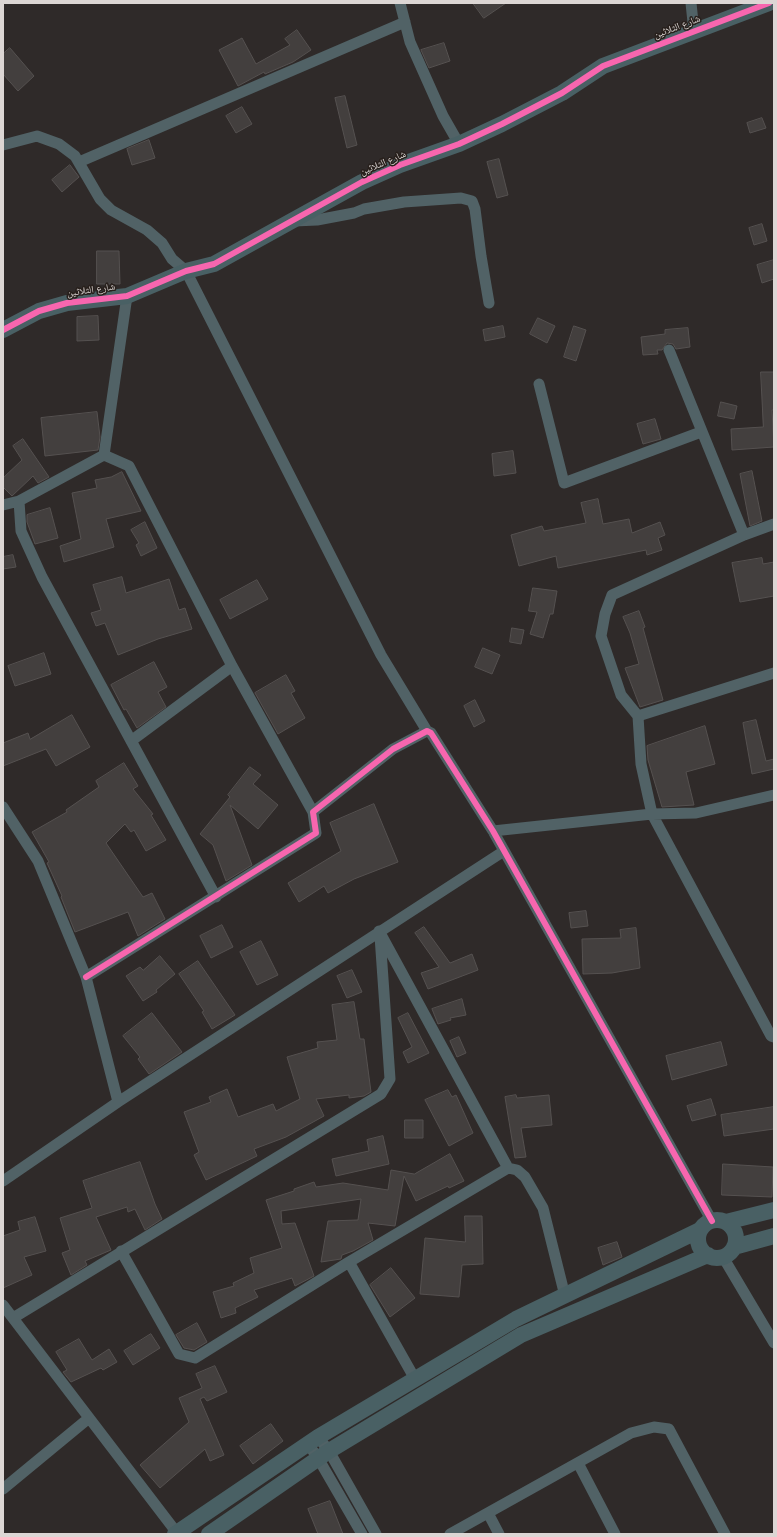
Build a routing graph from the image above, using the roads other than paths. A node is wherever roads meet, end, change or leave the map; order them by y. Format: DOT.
graph roads {
  1 [pos="400,3"];
  2 [pos="690,3"];
  3 [pos="769,3"];
  4 [pos="405,22"];
  5 [pos="694,32"];
  6 [pos="459,144"];
  7 [pos="3,145"];
  8 [pos="79,162"];
  9 [pos="292,221"];
  10 [pos="186,271"];
  11 [pos="127,296"];
  12 [pos="489,303"];
  13 [pos="3,330"];
  14 [pos="669,350"];
  15 [pos="539,384"];
  16 [pos="701,432"];
  17 [pos="104,455"];
  18 [pos="19,501"];
  19 [pos="3,504"];
  20 [pos="774,524"];
  21 [pos="744,535"];
  22 [pos="232,666"];
  23 [pos="774,673"];
  24 [pos="638,716"];
  25 [pos="427,731"];
  26 [pos="131,741"];
  27 [pos="774,795"];
  28 [pos="3,807"];
  29 [pos="313,812"];
  30 [pos="652,814"];
  31 [pos="492,831"];
  32 [pos="504,851"];
  33 [pos="216,897"];
  34 [pos="379,931"];
  35 [pos="86,978"];
  36 [pos="774,1037"];
  37 [pos="118,1102"];
  38 [pos="508,1168"];
  39 [pos="3,1180"];
  40 [pos="774,1210"];
  41 [pos="713,1224"];
  42 [pos="774,1236"];
  43 [pos="121,1251"];
  44 [pos="722,1253"];
  45 [pos="349,1262"];
  46 [pos="565,1296"];
  47 [pos="3,1305"];
  48 [pos="13,1318"];
  49 [pos="476,1343"];
  50 [pos="774,1343"];
  51 [pos="485,1356"];
  52 [pos="415,1379"];
  53 [pos="89,1418"];
  54 [pos="313,1441"];
  55 [pos="323,1454"];
  56 [pos="578,1463"];
  57 [pos="3,1489"];
  58 [pos="488,1513"];
  59 [pos="176,1533"];
  60 [pos="209,1534"];
  61 [pos="362,1534"];
  62 [pos="376,1534"];
  63 [pos="450,1534"];
  64 [pos="499,1534"];
  65 [pos="615,1534"];
  66 [pos="725,1534"];
  1 -- 4 [label="street"];
  2 -- 5 [label="street"];
  3 -- 5 [label="street, شارع الثلاثين"];
  4 -- 6 [label="street"];
  4 -- 8 [label="street"];
  5 -- 6 [label="street, شارع الثلاثين"];
  6 -- 9 [label="street, شارع الثلاثين"];
  7 -- 8 [label="street"];
  8 -- 10 [label="street"];
  9 -- 10 [label="street, شارع الثلاثين"];
  9 -- 12 [label="street"];
  10 -- 11 [label="street, شارع الثلاثين"];
  10 -- 25 [label="street"];
  11 -- 13 [label="street, شارع الثلاثين"];
  11 -- 17 [label="street"];
  14 -- 16 [label="street"];
  15 -- 16 [label="street"];
  16 -- 21 [label="street"];
  17 -- 18 [label="street"];
  17 -- 22 [label="street"];
  18 -- 19 [label="street"];
  18 -- 26 [label="street"];
  20 -- 21 [label="street"];
  21 -- 24 [label="street"];
  22 -- 26 [label="street"];
  22 -- 29 [label="street"];
  23 -- 24 [label="street"];
  24 -- 30 [label="street"];
  25 -- 29 [label="street"];
  25 -- 31 [label="street"];
  26 -- 33 [label="street"];
  27 -- 30 [label="street"];
  28 -- 35 [label="street"];
  29 -- 33 [label="street"];
  30 -- 31 [label="street"];
  30 -- 36 [label="street"];
  31 -- 32 [label="street"];
  32 -- 34 [label="street"];
  32 -- 41 [label="street"];
  33 -- 35 [label="street"];
  34 -- 37 [label="street"];
  34 -- 38 [label="street"];
  34 -- 43 [label="street"];
  35 -- 37 [label="street"];
  37 -- 39 [label="street"];
  38 -- 45 [label="street"];
  38 -- 46 [label="street"];
  40 -- 41 [label="street"];
  41 -- 44 [label="street"];
  41 -- 44 [label="street"];
  41 -- 46 [label="street"];
  42 -- 44 [label="street"];
  43 -- 45 [label="street"];
  43 -- 48 [label="street"];
  44 -- 50 [label="street"];
  44 -- 51 [label="street"];
  45 -- 52 [label="street"];
  46 -- 49 [label="street"];
  47 -- 48 [label="street"];
  48 -- 53 [label="street"];
  49 -- 51 [label="street"];
  49 -- 52 [label="street"];
  51 -- 55 [label="street"];
  52 -- 54 [label="street"];
  53 -- 57 [label="street"];
  53 -- 59 [label="street"];
  54 -- 55 [label="street"];
  54 -- 59 [label="street"];
  55 -- 60 [label="street"];
  55 -- 61 [label="street"];
  55 -- 62 [label="street"];
  56 -- 58 [label="street"];
  56 -- 65 [label="street"];
  56 -- 66 [label="street"];
  58 -- 63 [label="street"];
  58 -- 64 [label="street"];
}
